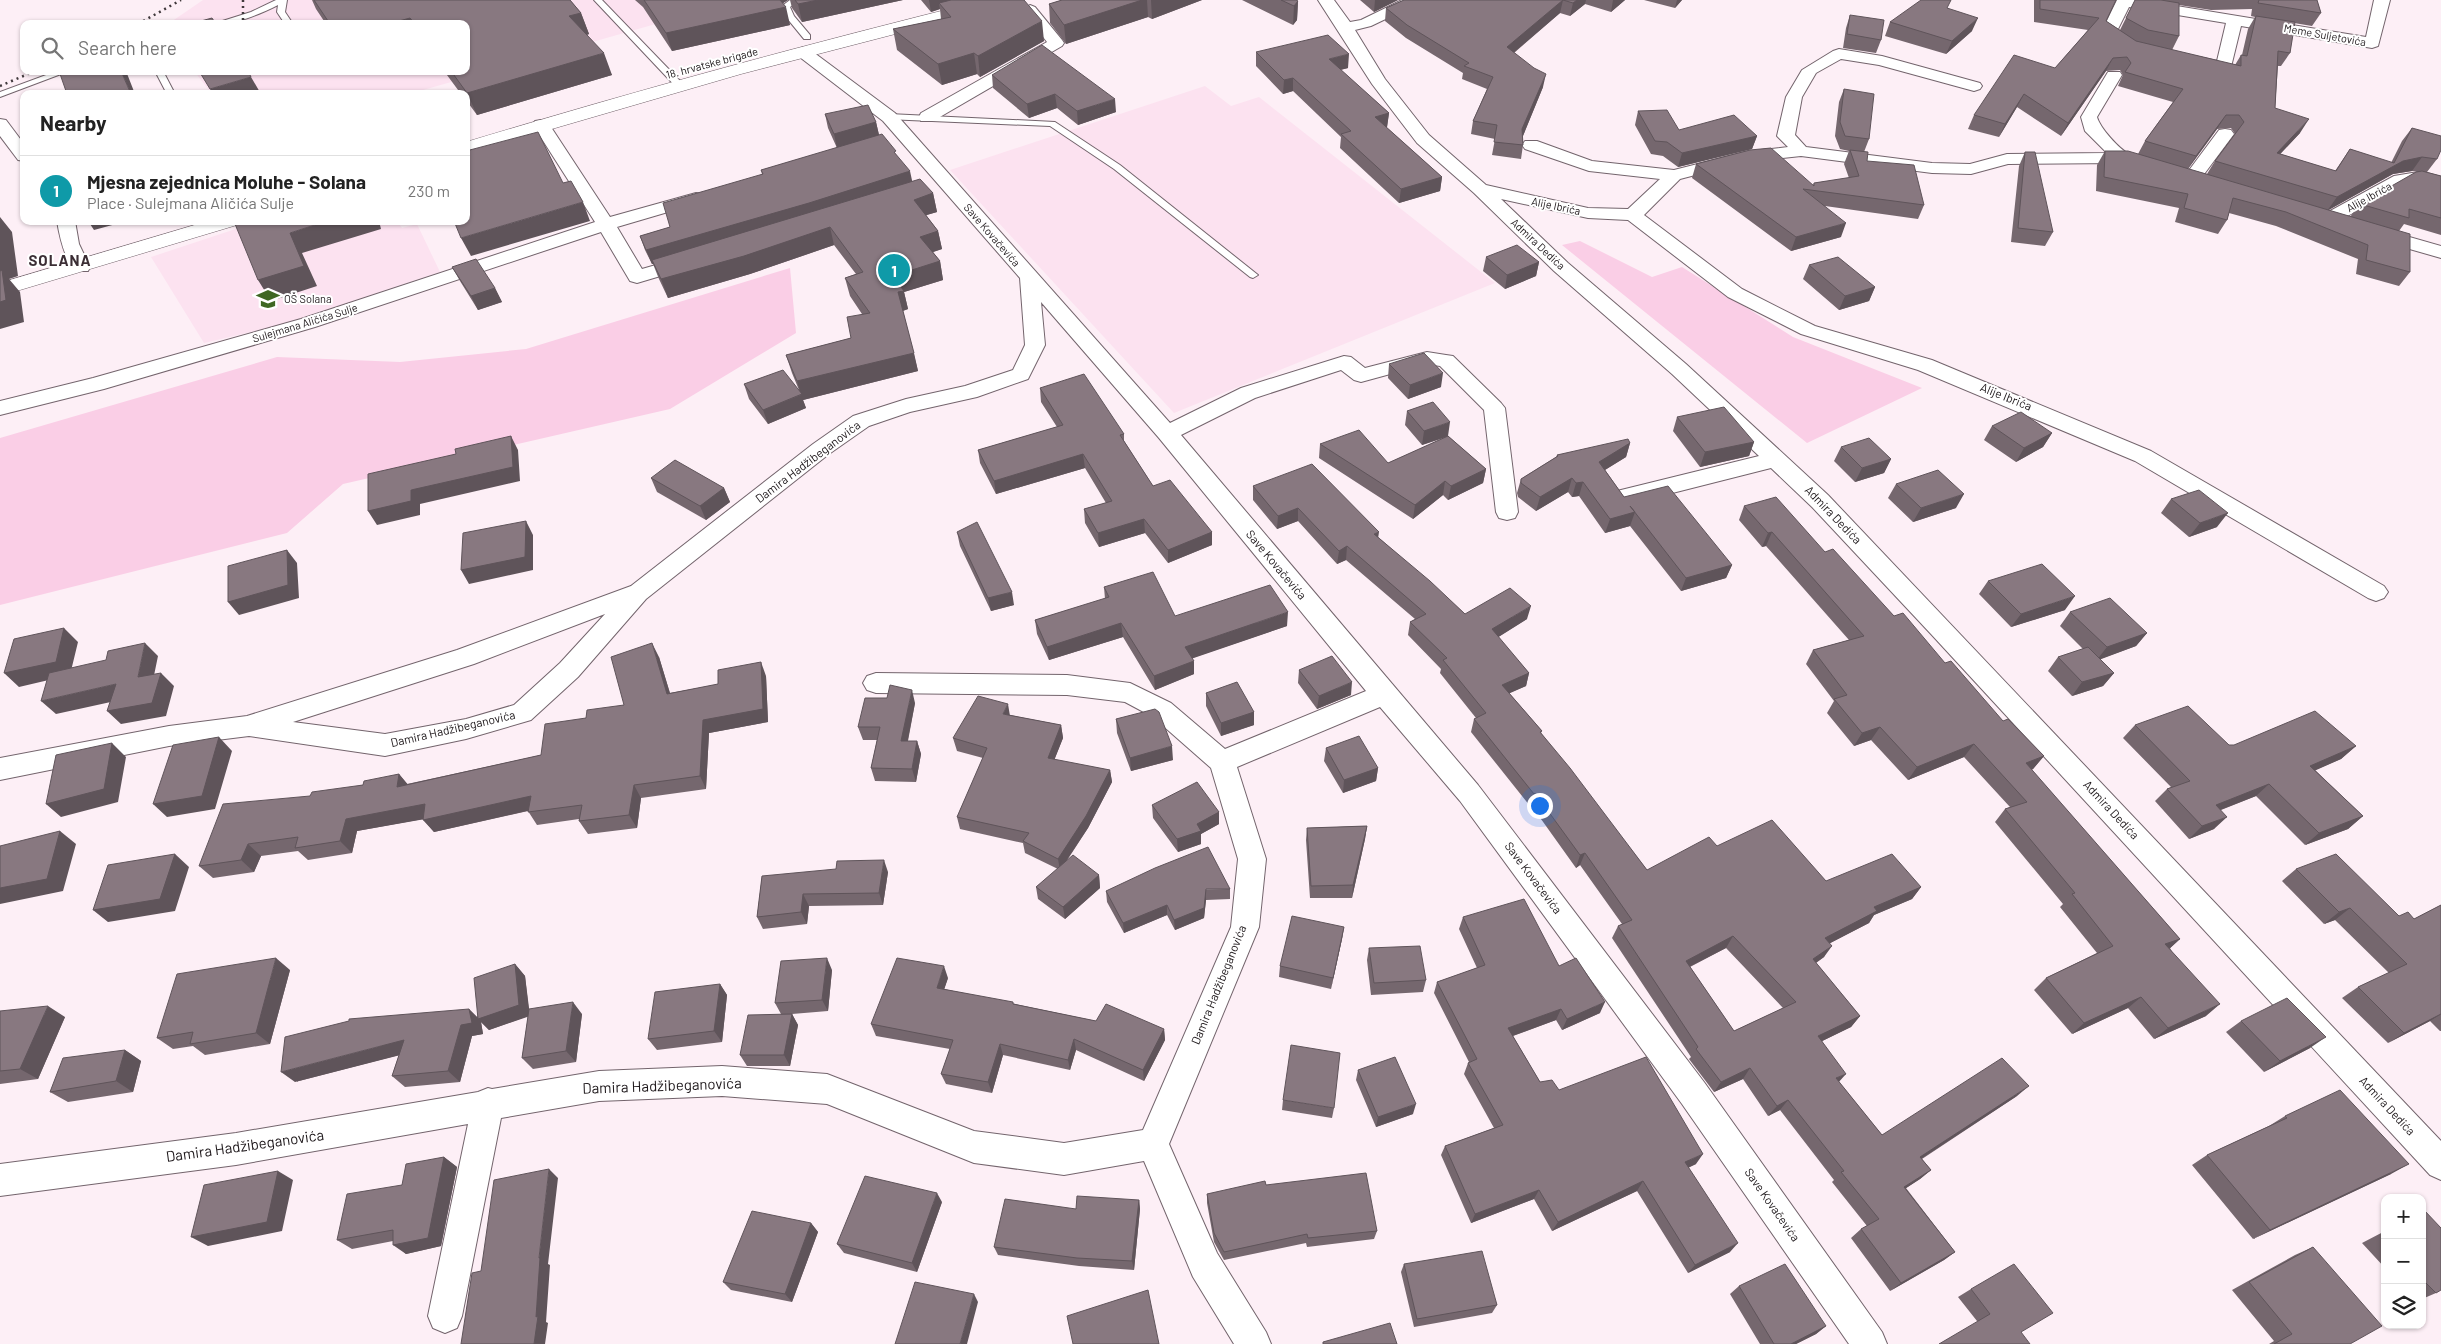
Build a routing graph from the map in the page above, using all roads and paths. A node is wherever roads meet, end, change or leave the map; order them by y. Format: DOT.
graph roads {
  1 [pos="282,0"];
  2 [pos="598,0"];
  3 [pos="795,0"];
  4 [pos="960,0"];
  5 [pos="1005,0"];
  6 [pos="1326,0"];
  7 [pos="1414,0"];
  8 [pos="2382,0"];
  9 [pos="2125,1"];
  10 [pos="1030,10"];
  11 [pos="232,20"];
  12 [pos="286,20"];
  13 [pos="2235,20"];
  14 [pos="1346,28"];
  15 [pos="805,45"];
  16 [pos="2144,51"];
  17 [pos="2179,58"];
  18 [pos="54,75"];
  19 [pos="162,75"];
  20 [pos="2114,75"];
  21 [pos="676,81"];
  22 [pos="1974,86"];
  23 [pos="169,90"];
  24 [pos="0,95"];
  25 [pos="927,117"];
  26 [pos="0,124"];
  27 [pos="541,125"];
  28 [pos="893,131"];
  29 [pos="2224,134"];
  30 [pos="470,136"];
  31 [pos="1531,145"];
  32 [pos="470,147"];
  33 [pos="20,151"];
  34 [pos="1801,151"];
  35 [pos="2122,158"];
  36 [pos="2148,165"];
  37 [pos="2175,172"];
  38 [pos="1674,175"];
  39 [pos="2193,177"];
  40 [pos="2441,182"];
  41 [pos="2211,183"];
  42 [pos="1480,189"];
  43 [pos="709,194"];
  44 [pos="1633,214"];
  45 [pos="2310,214"];
  46 [pos="2327,220"];
  47 [pos="606,224"];
  48 [pos="67,225"];
  49 [pos="179,225"];
  50 [pos="215,225"];
  51 [pos="2346,225"];
  52 [pos="2365,230"];
  53 [pos="2441,252"];
  54 [pos="700,258"];
  55 [pos="78,261"];
  56 [pos="0,274"];
  57 [pos="1254,275"];
  58 [pos="1029,278"];
  59 [pos="0,290"];
  60 [pos="0,408"];
  61 [pos="1167,433"];
  62 [pos="1777,459"];
  63 [pos="1625,497"];
  64 [pos="1507,512"];
  65 [pos="640,592"];
  66 [pos="2376,592"];
  67 [pos="876,683"];
  68 [pos="1384,694"];
  69 [pos="247,726"];
  70 [pos="1222,762"];
  71 [pos="0,769"];
  72 [pos="488,1104"];
  73 [pos="1154,1144"];
  74 [pos="2441,1164"];
  75 [pos="0,1180"];
  76 [pos="445,1316"];
  77 [pos="1254,1344"];
  78 [pos="1870,1344"];
  1 -- 11 [label="lane"];
  1 -- 12 [label="lane"];
  2 -- 21 [label="lane"];
  3 -- 15 [label="lane"];
  4 -- 15 [label="main road, 18. hrvatske brigade"];
  5 -- 15 [label="main road, 18. hrvatske brigade"];
  6 -- 14 [label="street, Admira Dedića"];
  7 -- 14 [label="street"];
  8 -- 13 [label="street, Meme Suljetovića"];
  9 -- 13 [label="street, Meme Suljetovića"];
  9 -- 16 [label="street, Meme Suljetovića"];
  10 -- 25 [label="street"];
  13 -- 17 [label="street"];
  14 -- 42 [label="street, Admira Dedića"];
  15 -- 21 [label="main road, 18. hrvatske brigade"];
  15 -- 28 [label="street, Save Kovačevića"];
  18 -- 24 [label="lane"];
  19 -- 23 [label="lane"];
  20 -- 35 [label="street"];
  21 -- 27 [label="main road, 18. hrvatske brigade"];
  21 -- 30 [label="main road, 18. hrvatske brigade"];
  22 -- 34 [label="street"];
  25 -- 28 [label="lane"];
  25 -- 57 [label="lane"];
  26 -- 33 [label="street"];
  27 -- 32 [label="main road, 18. hrvatske brigade"];
  27 -- 47 [label="street"];
  28 -- 58 [label="street, Save Kovačevića"];
  29 -- 39 [label="street"];
  31 -- 38 [label="street"];
  34 -- 35 [label="street"];
  34 -- 38 [label="street"];
  35 -- 36 [label="street"];
  37 -- 39 [label="street"];
  38 -- 44 [label="street"];
  39 -- 41 [label="street"];
  40 -- 46 [label="street, Alije Ibrića"];
  42 -- 44 [label="street, Alije Ibrića"];
  42 -- 62 [label="street, Admira Dedića"];
  43 -- 47 [label="street, Sulejmana Aličića Sulje"];
  44 -- 66 [label="street, Alije Ibrića"];
  45 -- 46 [label="street, Alije Ibrića"];
  46 -- 51 [label="street, Alije Ibrića"];
  47 -- 54 [label="street"];
  47 -- 60 [label="street, Sulejmana Aličića Sulje"];
  48 -- 55 [label="street"];
  49 -- 55 [label="main road"];
  50 -- 55 [label="main road"];
  52 -- 53 [label="street"];
  55 -- 56 [label="main road"];
  55 -- 59 [label="main road"];
  58 -- 61 [label="street, Save Kovačevića"];
  58 -- 65 [label="street, Damira Hadžibeganovića"];
  61 -- 64 [label="street"];
  61 -- 68 [label="street, Save Kovačevića"];
  62 -- 63 [label="street"];
  62 -- 74 [label="street, Admira Dedića"];
  65 -- 69 [label="street, Damira Hadžibeganovića"];
  65 -- 69 [label="street, Damira Hadžibeganovića"];
  67 -- 70 [label="street"];
  68 -- 70 [label="street"];
  68 -- 78 [label="street, Save Kovačevića"];
  69 -- 71 [label="street, Damira Hadžibeganovića"];
  70 -- 73 [label="street, Damira Hadžibeganovića"];
  72 -- 73 [label="street, Damira Hadžibeganovića"];
  72 -- 75 [label="street, Damira Hadžibeganovića"];
  72 -- 76 [label="street"];
  73 -- 77 [label="street"];
}
